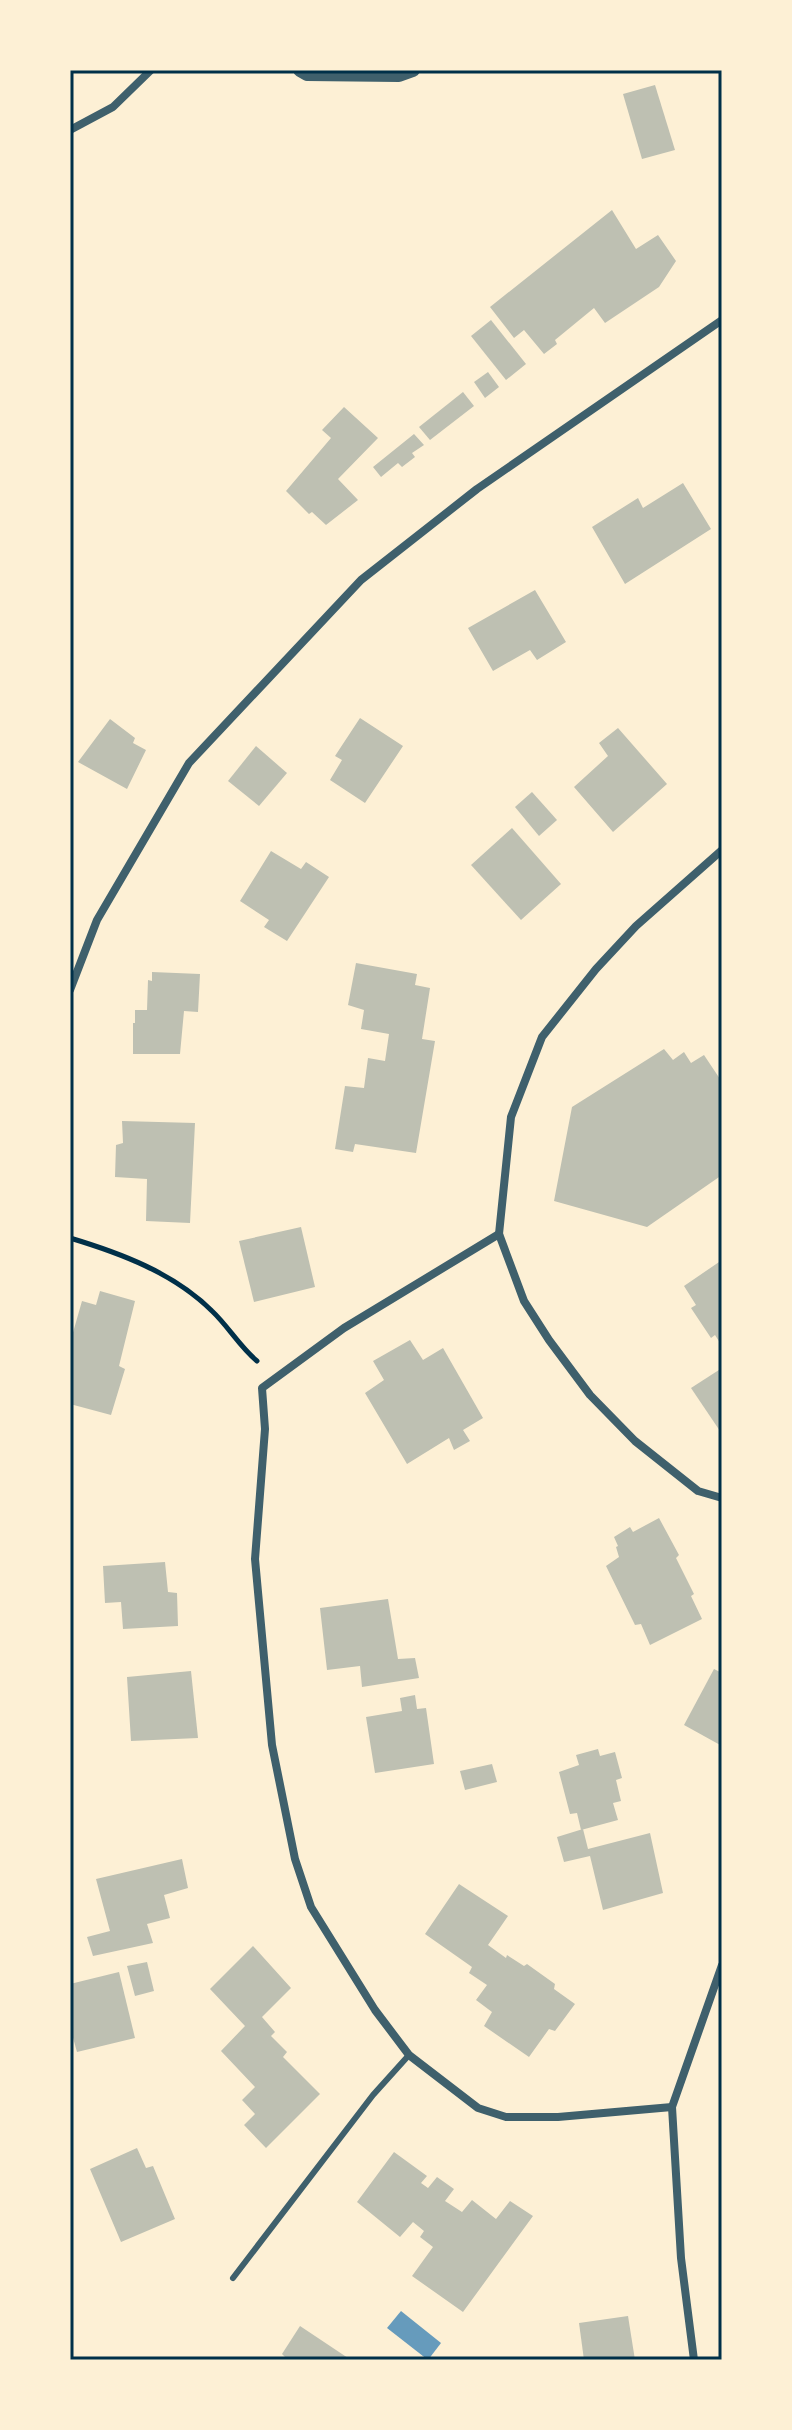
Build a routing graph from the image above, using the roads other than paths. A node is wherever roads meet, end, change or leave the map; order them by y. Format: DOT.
graph roads {
  1 [pos="151,70"];
  2 [pos="300,70"];
  3 [pos="413,70"];
  4 [pos="70,130"];
  5 [pos="722,320"];
  6 [pos="722,850"];
  7 [pos="70,990"];
  8 [pos="499,1234"];
  9 [pos="722,1498"];
  10 [pos="722,1965"];
  11 [pos="409,2055"];
  12 [pos="672,2107"];
  13 [pos="233,2278"];
  14 [pos="694,2360"];
  1 -- 4 [label="street"];
  2 -- 3 [label="street"];
  5 -- 7 [label="street"];
  6 -- 8 [label="street"];
  8 -- 9 [label="street"];
  8 -- 11 [label="street"];
  10 -- 12 [label="street"];
  11 -- 12 [label="street"];
  11 -- 13 [label="lane"];
  12 -- 14 [label="street"];
}
